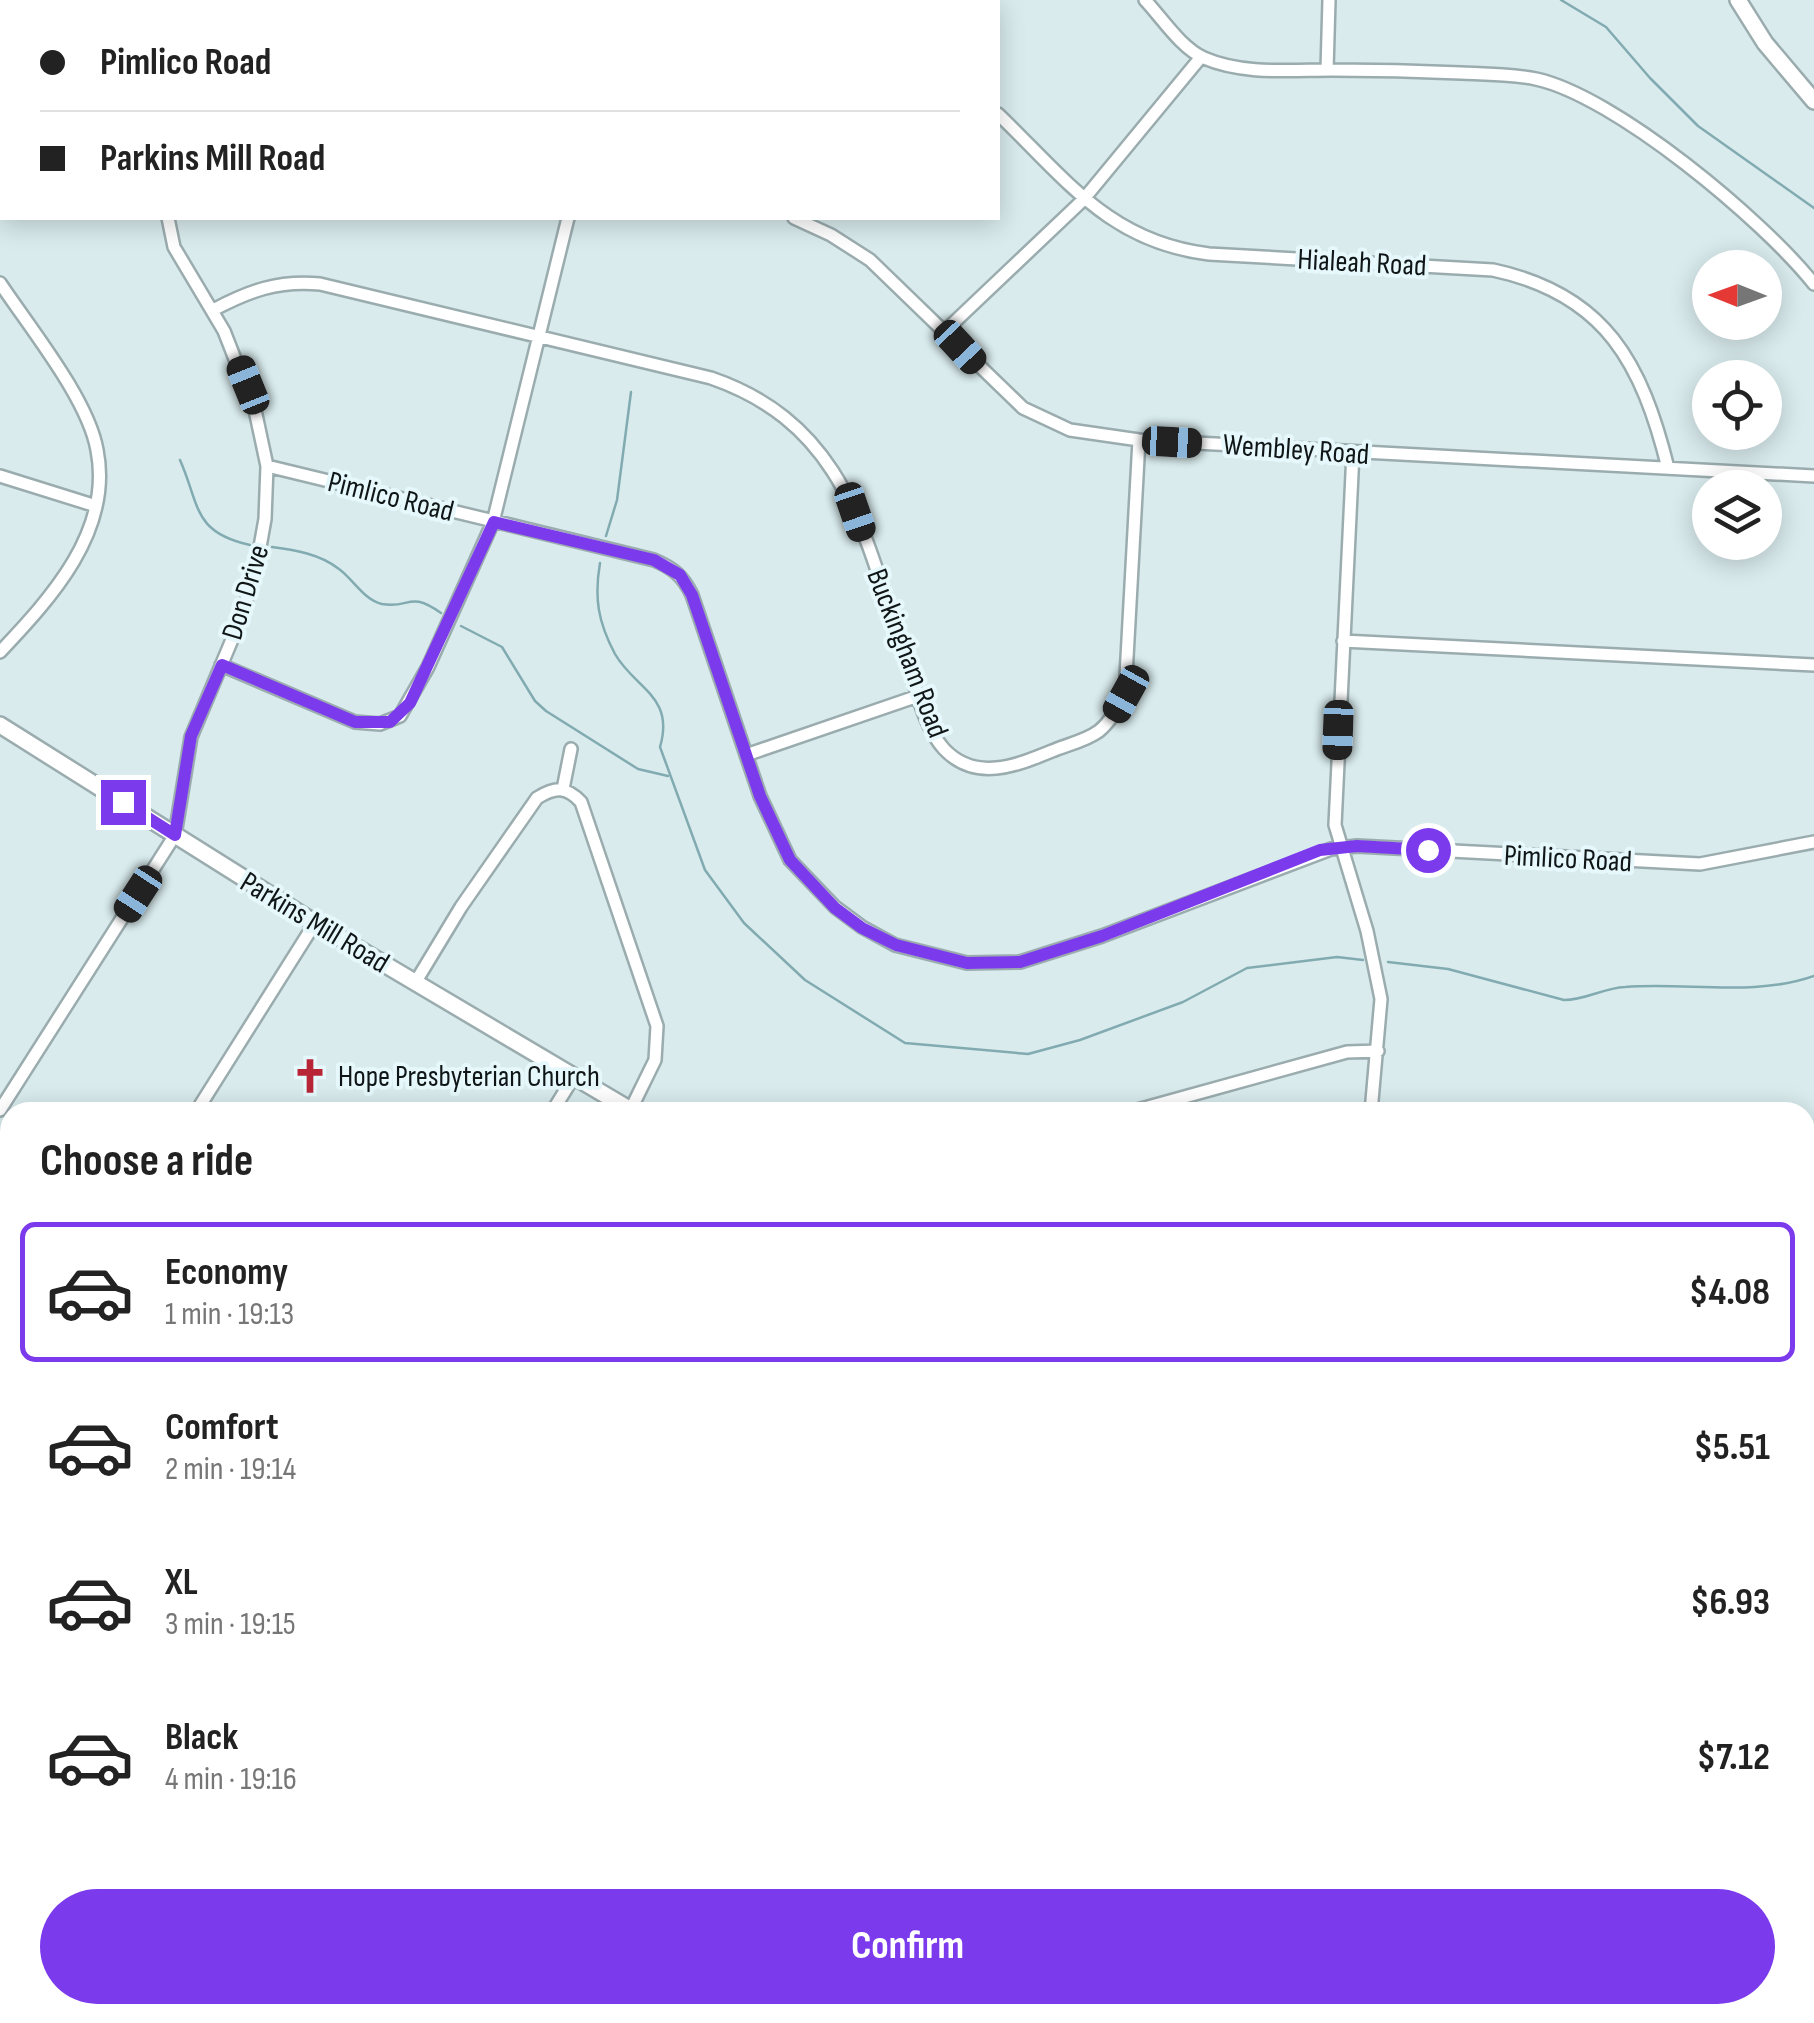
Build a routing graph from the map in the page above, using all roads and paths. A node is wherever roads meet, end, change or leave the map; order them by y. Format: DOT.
graph roads {
  1 [pos="1144,0"];
  2 [pos="1330,0"];
  3 [pos="1738,0"];
  4 [pos="1201,57"];
  5 [pos="1326,70"];
  6 [pos="1814,100"];
  7 [pos="1000,116"];
  8 [pos="1083,200"];
  9 [pos="168,220"];
  10 [pos="567,220"];
  11 [pos="798,220"];
  12 [pos="0,283"];
  13 [pos="1814,284"];
  14 [pos="212,310"];
  15 [pos="945,332"];
  16 [pos="538,336"];
  17 [pos="1138,440"];
  18 [pos="1353,453"];
  19 [pos="267,466"];
  20 [pos="1668,468"];
  21 [pos="0,476"];
  22 [pos="1814,476"];
  23 [pos="96,506"];
  24 [pos="494,522"];
  25 [pos="1343,641"];
  26 [pos="0,652"];
  27 [pos="222,665"];
  28 [pos="1814,666"];
  29 [pos="918,696"];
  30 [pos="0,725"];
  31 [pos="571,749"];
  32 [pos="746,755"];
  33 [pos="563,789"];
  34 [pos="175,835"];
  35 [pos="1814,842"];
  36 [pos="1342,848"];
  37 [pos="316,924"];
  38 [pos="415,982"];
  39 [pos="1378,1051"];
  40 [pos="573,1078"];
  41 [pos="5,1102"];
  42 [pos="202,1102"];
  43 [pos="558,1102"];
  44 [pos="615,1102"];
  45 [pos="637,1102"];
  46 [pos="1166,1102"];
  47 [pos="1372,1102"];
  1 -- 4 [label="street"];
  2 -- 5 [label="street"];
  3 -- 6 [label="street"];
  4 -- 5 [label="street"];
  4 -- 8 [label="street"];
  5 -- 13 [label="street"];
  7 -- 8 [label="street, Hialeah Road"];
  8 -- 15 [label="street"];
  8 -- 20 [label="street, Hialeah Road"];
  9 -- 14 [label="street, Don Drive"];
  10 -- 16 [label="street"];
  11 -- 15 [label="street, Wembley Road"];
  12 -- 23 [label="street"];
  14 -- 16 [label="street, Buckingham Road"];
  14 -- 19 [label="street, Don Drive"];
  15 -- 17 [label="street, Wembley Road"];
  16 -- 24 [label="street"];
  16 -- 29 [label="street, Buckingham Road"];
  17 -- 18 [label="street, Wembley Road"];
  17 -- 29 [label="street, Buckingham Road"];
  18 -- 20 [label="street, Wembley Road"];
  18 -- 25 [label="street"];
  19 -- 24 [label="street, Pimlico Road"];
  19 -- 27 [label="street, Don Drive"];
  20 -- 22 [label="street, Wembley Road"];
  21 -- 23 [label="street"];
  23 -- 26 [label="street"];
  24 -- 27 [label="street"];
  24 -- 32 [label="street, Pimlico Road"];
  25 -- 28 [label="street"];
  25 -- 36 [label="street"];
  27 -- 34 [label="street, Don Drive"];
  29 -- 32 [label="street"];
  30 -- 34 [label="street, Parkins Mill Road"];
  31 -- 33 [label="street"];
  32 -- 36 [label="street, Pimlico Road"];
  33 -- 38 [label="street"];
  33 -- 45 [label="street"];
  34 -- 37 [label="street, Parkins Mill Road"];
  34 -- 41 [label="street, Don Drive"];
  35 -- 36 [label="street, Pimlico Road"];
  36 -- 39 [label="street"];
  37 -- 38 [label="street, Parkins Mill Road"];
  37 -- 42 [label="street"];
  38 -- 40 [label="street, Parkins Mill Road"];
  39 -- 46 [label="street"];
  39 -- 47 [label="street"];
  40 -- 43 [label="street"];
  40 -- 44 [label="street, Parkins Mill Road"];
}
